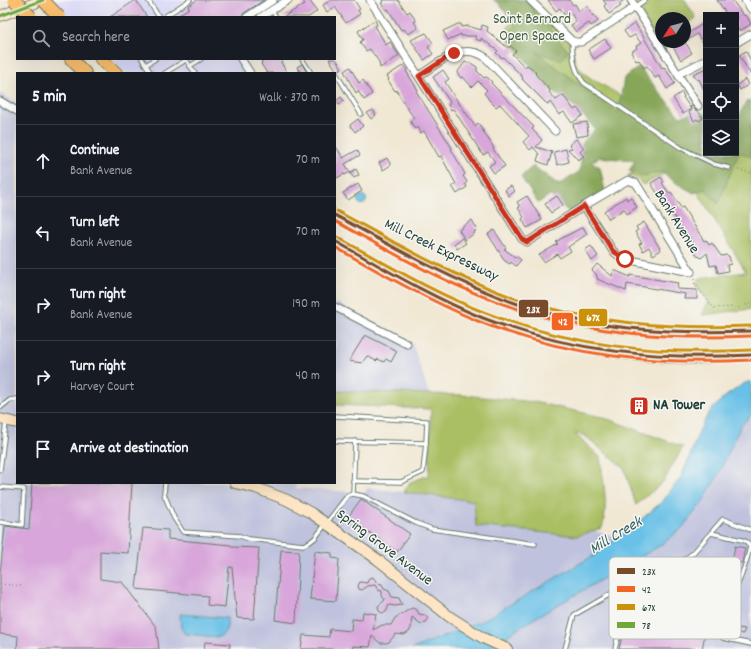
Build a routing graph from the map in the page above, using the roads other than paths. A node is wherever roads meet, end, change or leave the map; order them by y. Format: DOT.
graph roads {
  1 [pos="14,0"];
  2 [pos="43,0"];
  3 [pos="148,0"];
  4 [pos="190,0"];
  5 [pos="273,0"];
  6 [pos="288,0"];
  7 [pos="370,0"];
  8 [pos="530,0"];
  9 [pos="631,0"];
  10 [pos="646,0"];
  11 [pos="745,0"];
  12 [pos="635,7"];
  13 [pos="751,9"];
  14 [pos="272,10"];
  15 [pos="0,16"];
  16 [pos="30,16"];
  17 [pos="58,16"];
  18 [pos="158,16"];
  19 [pos="166,16"];
  20 [pos="249,16"];
  21 [pos="263,16"];
  22 [pos="275,16"];
  23 [pos="751,34"];
  24 [pos="572,41"];
  25 [pos="739,41"];
  26 [pos="71,60"];
  27 [pos="102,60"];
  28 [pos="143,60"];
  29 [pos="154,60"];
  30 [pos="184,60"];
  31 [pos="187,60"];
  32 [pos="199,60"];
  33 [pos="242,60"];
  34 [pos="303,60"];
  35 [pos="703,62"];
  36 [pos="146,65"];
  37 [pos="190,66"];
  38 [pos="84,72"];
  39 [pos="115,72"];
  40 [pos="150,72"];
  41 [pos="166,72"];
  42 [pos="194,72"];
  43 [pos="248,72"];
  44 [pos="310,72"];
  45 [pos="678,74"];
  46 [pos="336,76"];
  47 [pos="419,76"];
  48 [pos="0,100"];
  49 [pos="698,106"];
  50 [pos="16,110"];
  51 [pos="361,114"];
  52 [pos="555,131"];
  53 [pos="729,168"];
  54 [pos="584,206"];
  55 [pos="336,215"];
  56 [pos="336,242"];
  57 [pos="336,308"];
  58 [pos="751,331"];
  59 [pos="407,344"];
  60 [pos="751,355"];
  61 [pos="16,399"];
  62 [pos="0,408"];
  63 [pos="336,416"];
  64 [pos="3,420"];
  65 [pos="16,424"];
  66 [pos="336,441"];
  67 [pos="355,442"];
  68 [pos="426,443"];
  69 [pos="0,470"];
  70 [pos="353,481"];
  71 [pos="165,484"];
  72 [pos="239,484"];
  73 [pos="0,488"];
  74 [pos="353,494"];
  75 [pos="0,522"];
  76 [pos="326,523"];
  77 [pos="751,530"];
  78 [pos="710,533"];
  79 [pos="535,544"];
  80 [pos="688,557"];
  81 [pos="741,576"];
  82 [pos="609,595"];
  83 [pos="617,639"];
  84 [pos="726,639"];
  85 [pos="751,644"];
  86 [pos="507,649"];
  87 [pos="565,649"];
  88 [pos="615,649"];
  1 -- 16 [label="highway, bridge"];
  2 -- 15 [label="main road"];
  2 -- 17 [label="highway, bridge"];
  3 -- 18 [label="lane"];
  4 -- 19 [label="lane"];
  5 -- 20 [label="street"];
  6 -- 14 [label="street"];
  7 -- 47 [label="street, Bank Avenue"];
  8 -- 24 [label="street"];
  9 -- 12 [label="street"];
  10 -- 12 [label="lane"];
  11 -- 13 [label="street"];
  12 -- 24 [label="street"];
  12 -- 45 [label="street"];
  14 -- 21 [label="street"];
  14 -- 22 [label="lane"];
  23 -- 25 [label="street"];
  24 -- 53 [label="lane"];
  26 -- 38 [label="highway"];
  27 -- 39 [label="highway"];
  28 -- 36 [label="lane"];
  29 -- 36 [label="lane"];
  30 -- 41 [label="lane"];
  31 -- 37 [label="lane"];
  32 -- 37 [label="lane"];
  33 -- 43 [label="street"];
  34 -- 44 [label="lane"];
  35 -- 45 [label="street"];
  36 -- 40 [label="lane"];
  37 -- 42 [label="lane"];
  45 -- 49 [label="street"];
  46 -- 51 [label="lane"];
  47 -- 52 [label="street"];
  47 -- 54 [label="street, Bank Avenue"];
  48 -- 50 [label="street"];
  54 -- 54 [label="street, Bank Avenue"];
  55 -- 58 [label="highway, Mill Creek Expressway"];
  56 -- 60 [label="highway"];
  57 -- 59 [label="street"];
  61 -- 62 [label="lane"];
  63 -- 68 [label="lane"];
  64 -- 65 [label="main road"];
  64 -- 69 [label="lane"];
  66 -- 67 [label="lane"];
  67 -- 68 [label="lane"];
  67 -- 70 [label="lane"];
  68 -- 70 [label="lane"];
  70 -- 74 [label="lane"];
  71 -- 76 [label="lane"];
  72 -- 76 [label="main road, Spring Grove Avenue"];
  73 -- 75 [label="lane"];
  74 -- 76 [label="lane"];
  74 -- 79 [label="lane"];
  76 -- 86 [label="main road, Spring Grove Avenue"];
  77 -- 78 [label="lane"];
  78 -- 80 [label="lane"];
  78 -- 81 [label="lane"];
  82 -- 87 [label="lane"];
  83 -- 88 [label="lane"];
  84 -- 85 [label="lane"];
}
